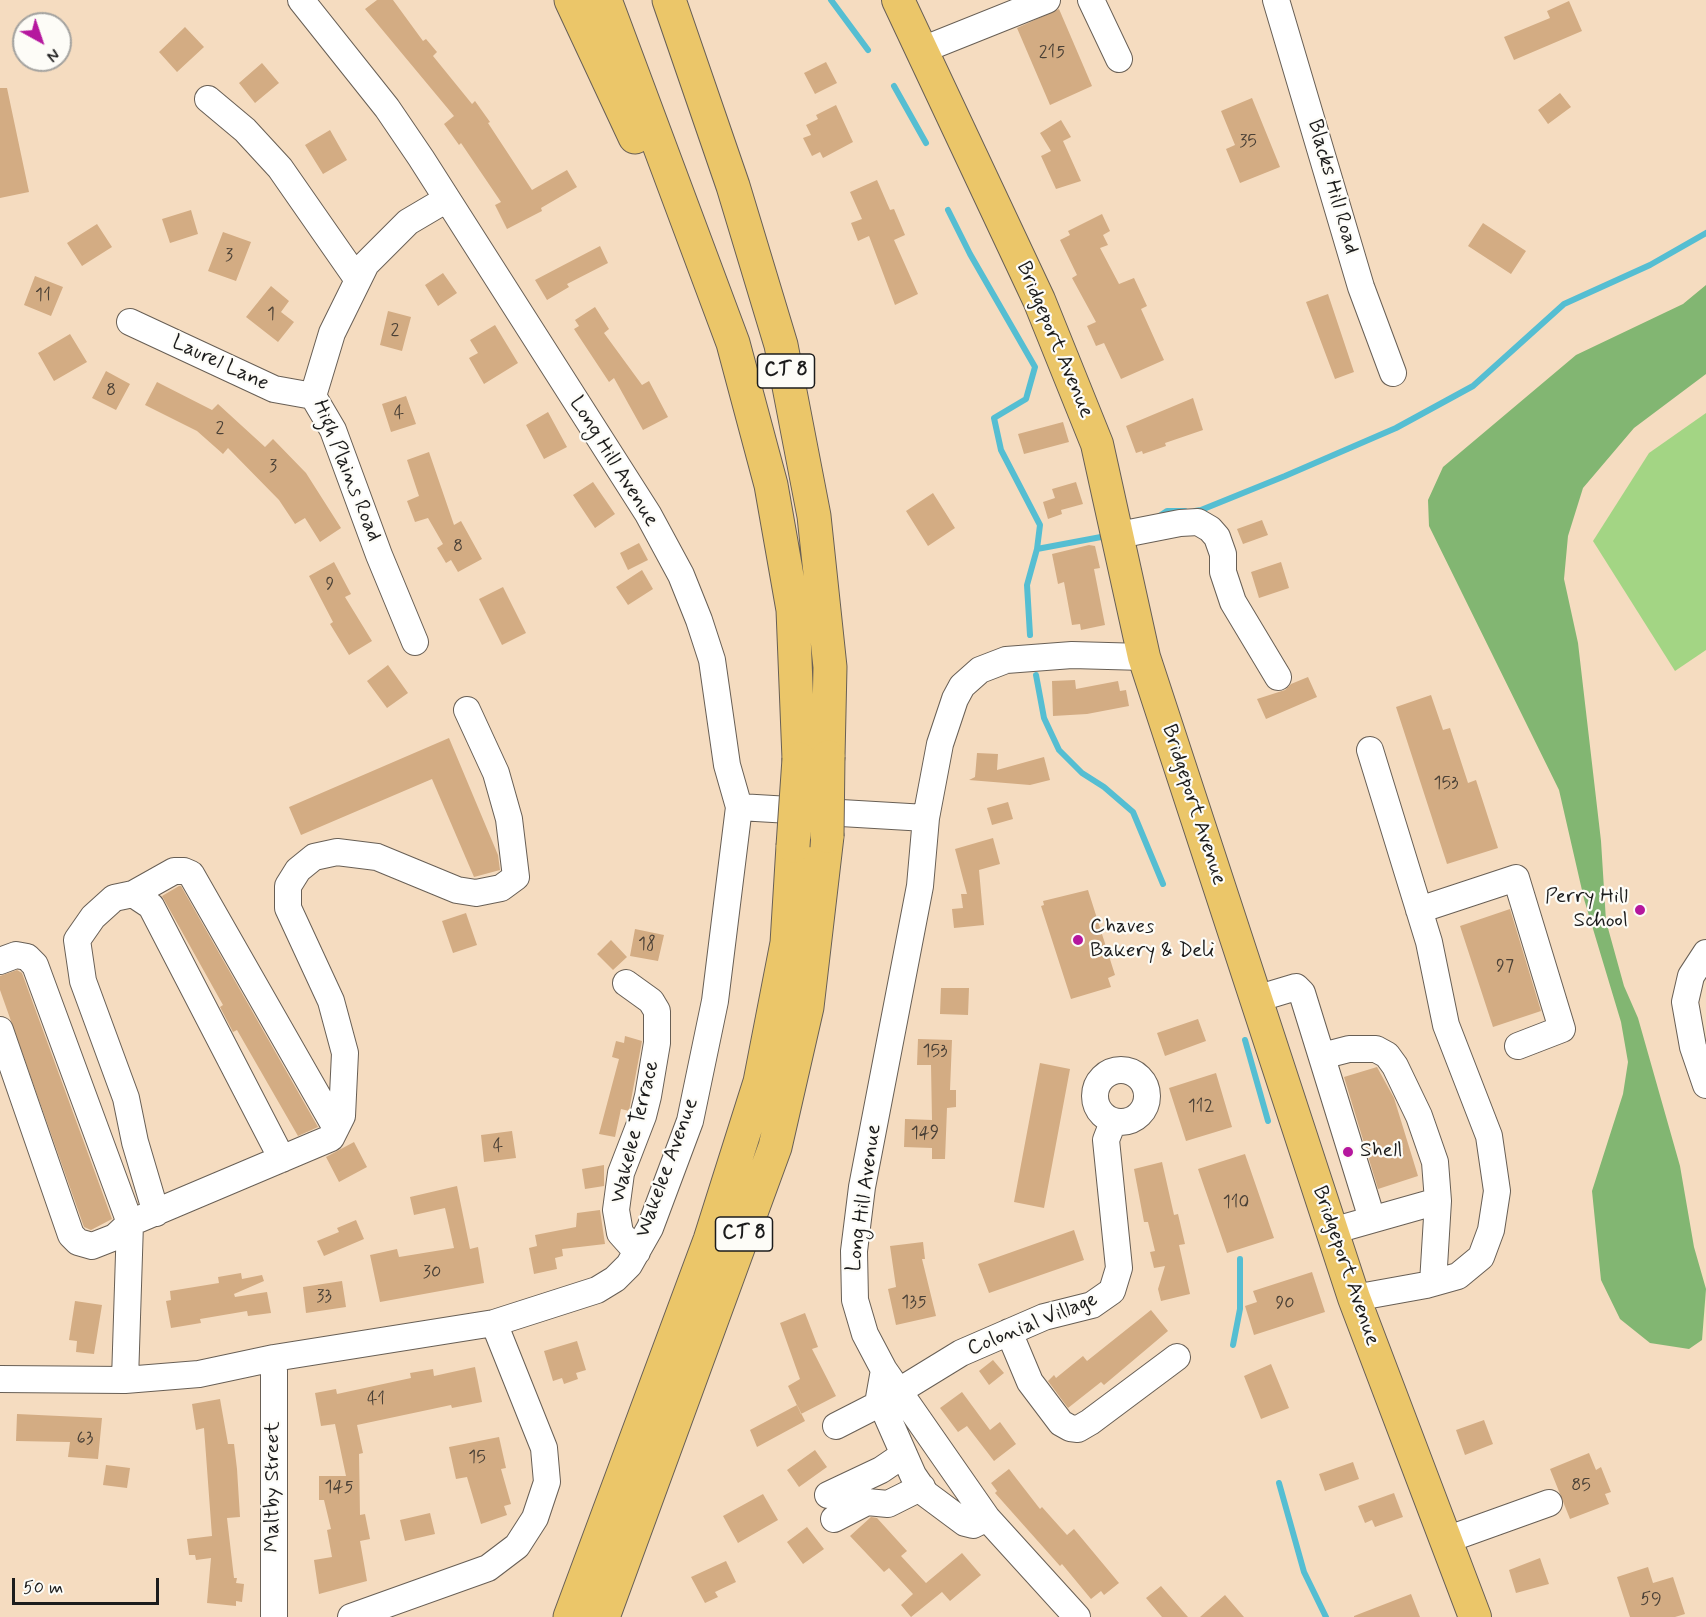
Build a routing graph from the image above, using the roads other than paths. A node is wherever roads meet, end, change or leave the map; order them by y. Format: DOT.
graph roads {
  1 [pos="301,0"];
  2 [pos="571,0"];
  3 [pos="604,0"];
  4 [pos="669,0"];
  5 [pos="898,0"];
  6 [pos="1047,0"];
  7 [pos="1091,0"];
  8 [pos="1276,0"];
  9 [pos="922,50"];
  10 [pos="1119,59"];
  11 [pos="208,99"];
  12 [pos="447,199"];
  13 [pos="358,280"];
  14 [pos="130,322"];
  15 [pos="733,343"];
  16 [pos="1393,373"];
  17 [pos="313,396"];
  18 [pos="1119,535"];
  19 [pos="415,642"];
  20 [pos="1144,657"];
  21 [pos="1278,677"];
  22 [pos="467,710"];
  23 [pos="1370,750"];
  24 [pos="814,758"];
  25 [pos="739,807"];
  26 [pos="926,818"];
  27 [pos="133,894"];
  28 [pos="1419,910"];
  29 [pos="1706,952"];
  30 [pos="0,961"];
  31 [pos="626,983"];
  32 [pos="1256,999"];
  33 [pos="0,1030"];
  34 [pos="1518,1046"];
  35 [pos="1322,1056"];
  36 [pos="1706,1085"];
  37 [pos="1113,1122"];
  38 [pos="336,1128"];
  39 [pos="282,1159"];
  40 [pos="1438,1201"];
  41 [pos="156,1213"];
  42 [pos="1372,1219"];
  43 [pos="130,1223"];
  44 [pos="1332,1231"];
  45 [pos="637,1252"];
  46 [pos="1433,1283"];
  47 [pos="1354,1298"];
  48 [pos="494,1323"];
  49 [pos="1009,1332"];
  50 [pos="1177,1357"];
  51 [pos="273,1358"];
  52 [pos="0,1379"];
  53 [pos="125,1380"];
  54 [pos="890,1397"];
  55 [pos="836,1426"];
  56 [pos="903,1455"];
  57 [pos="922,1487"];
  58 [pos="1549,1503"];
  59 [pos="987,1518"];
  60 [pos="1446,1540"];
  61 [pos="274,1617"];
  62 [pos="351,1617"];
  63 [pos="570,1617"];
  64 [pos="603,1617"];
  65 [pos="1077,1617"];
  66 [pos="1475,1617"];
  1 -- 12 [label="street, Long Hill Avenue"];
  2 -- 15 [label="highway"];
  3 -- 15 [label="highway, CT 8"];
  4 -- 24 [label="highway, CT 8"];
  5 -- 9 [label="main road, Bridgeport Avenue"];
  6 -- 9 [label="street"];
  7 -- 10 [label="street"];
  8 -- 16 [label="street, Blacks Hill Road"];
  9 -- 18 [label="main road, Bridgeport Avenue"];
  11 -- 13 [label="street"];
  12 -- 13 [label="street, High Plains Road"];
  12 -- 25 [label="street, Long Hill Avenue"];
  13 -- 17 [label="street, High Plains Road"];
  14 -- 17 [label="street, Laurel Lane"];
  15 -- 24 [label="highway, CT 8"];
  17 -- 19 [label="street, High Plains Road"];
  18 -- 20 [label="main road, Bridgeport Avenue"];
  18 -- 21 [label="street"];
  20 -- 26 [label="street, Long Hill Avenue"];
  20 -- 32 [label="main road, Bridgeport Avenue"];
  22 -- 38 [label="street"];
  23 -- 28 [label="street"];
  24 -- 63 [label="highway, CT 8, bridge"];
  24 -- 64 [label="highway, CT 8, bridge"];
  25 -- 26 [label="street"];
  25 -- 45 [label="street, Wakelee Avenue"];
  26 -- 54 [label="street, Long Hill Avenue"];
  27 -- 38 [label="street"];
  27 -- 39 [label="street"];
  27 -- 41 [label="street"];
  28 -- 34 [label="street"];
  28 -- 46 [label="street"];
  29 -- 36 [label="street"];
  30 -- 43 [label="street"];
  31 -- 45 [label="street, Wakelee Terrace"];
  32 -- 35 [label="street"];
  32 -- 44 [label="main road, Bridgeport Avenue"];
  33 -- 43 [label="street"];
  35 -- 40 [label="street"];
  35 -- 42 [label="street"];
  37 -- 49 [label="street, Colonial Village"];
  38 -- 39 [label="street"];
  39 -- 41 [label="street"];
  40 -- 42 [label="street"];
  40 -- 46 [label="street"];
  41 -- 43 [label="street"];
  42 -- 44 [label="street"];
  43 -- 53 [label="street"];
  44 -- 47 [label="main road, Bridgeport Avenue"];
  45 -- 48 [label="street, Wakelee Avenue"];
  46 -- 47 [label="street"];
  47 -- 60 [label="main road, Bridgeport Avenue"];
  48 -- 51 [label="street, Wakelee Avenue"];
  48 -- 62 [label="street"];
  49 -- 50 [label="street"];
  49 -- 54 [label="street, Colonial Village"];
  51 -- 53 [label="street, Wakelee Avenue"];
  51 -- 61 [label="street, Maltby Street"];
  52 -- 53 [label="street, Wakelee Avenue"];
  54 -- 55 [label="street, Colonial Village"];
  54 -- 56 [label="street"];
  54 -- 59 [label="street, Long Hill Avenue"];
  56 -- 57 [label="street"];
  56 -- 57 [label="street"];
  57 -- 59 [label="street"];
  58 -- 60 [label="street"];
  59 -- 65 [label="street, Long Hill Avenue"];
  60 -- 66 [label="main road, Bridgeport Avenue"];
}
